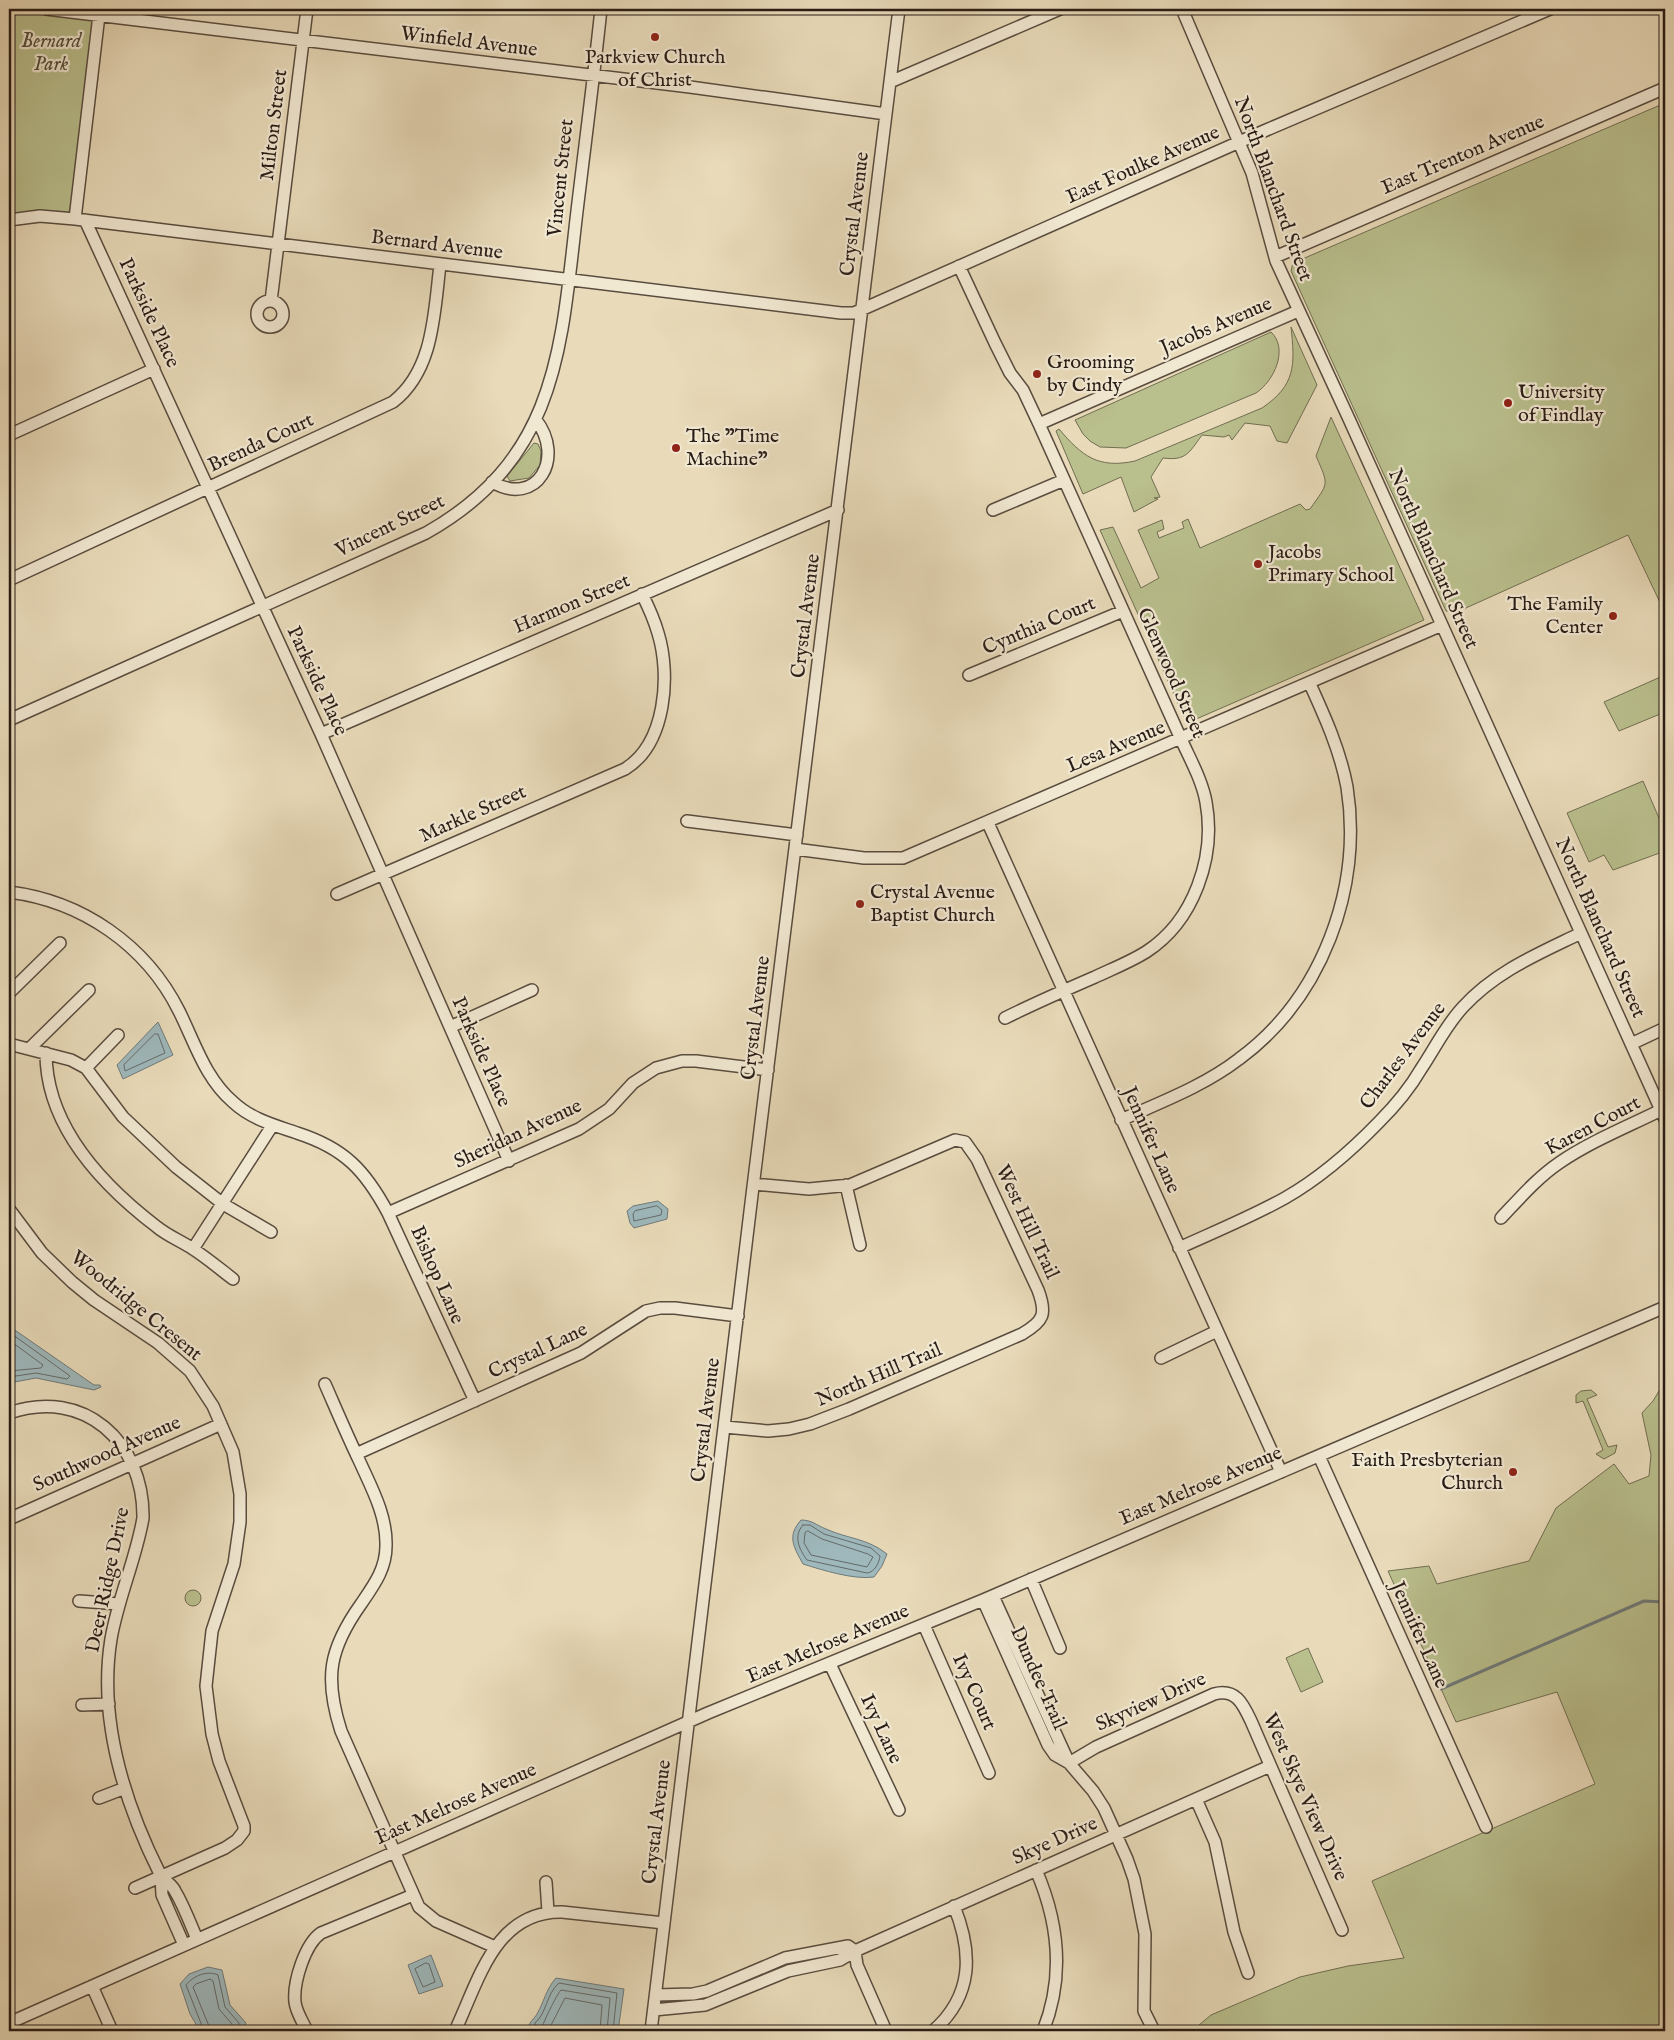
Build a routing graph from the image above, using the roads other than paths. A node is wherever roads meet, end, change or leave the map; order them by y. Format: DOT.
graph roads {
  1 [pos="46,9"];
  2 [pos="307,9"];
  3 [pos="601,9"];
  4 [pos="899,9"];
  5 [pos="1060,9"];
  6 [pos="1182,9"];
  7 [pos="1550,9"];
  8 [pos="99,15"];
  9 [pos="303,41"];
  10 [pos="592,77"];
  11 [pos="890,82"];
  12 [pos="1665,88"];
  13 [pos="886,114"];
  14 [pos="1240,142"];
  15 [pos="80,219"];
  16 [pos="9,220"];
  17 [pos="278,245"];
  18 [pos="1275,256"];
  19 [pos="440,265"];
  20 [pos="960,266"];
  21 [pos="569,280"];
  22 [pos="271,301"];
  23 [pos="862,311"];
  24 [pos="1298,311"];
  25 [pos="154,369"];
  26 [pos="536,420"];
  27 [pos="1039,424"];
  28 [pos="9,435"];
  29 [pos="1064,480"];
  30 [pos="492,482"];
  31 [pos="209,488"];
  32 [pos="838,510"];
  33 [pos="993,510"];
  34 [pos="9,580"];
  35 [pos="642,594"];
  36 [pos="262,606"];
  37 [pos="1123,611"];
  38 [pos="1442,625"];
  39 [pos="969,675"];
  40 [pos="1310,684"];
  41 [pos="9,720"];
  42 [pos="321,734"];
  43 [pos="1181,739"];
  44 [pos="686,821"];
  45 [pos="988,823"];
  46 [pos="797,835"];
  47 [pos="795,849"];
  48 [pos="382,874"];
  49 [pos="9,892"];
  50 [pos="337,894"];
  51 [pos="1581,933"];
  52 [pos="60,943"];
  53 [pos="89,990"];
  54 [pos="532,990"];
  55 [pos="1063,991"];
  56 [pos="9,992"];
  57 [pos="1005,1018"];
  58 [pos="450,1027"];
  59 [pos="1665,1028"];
  60 [pos="118,1035"];
  61 [pos="9,1044"];
  62 [pos="1631,1044"];
  63 [pos="29,1049"];
  64 [pos="46,1053"];
  65 [pos="86,1068"];
  66 [pos="768,1070"];
  67 [pos="1663,1115"];
  68 [pos="1121,1120"];
  69 [pos="272,1126"];
  70 [pos="509,1160"];
  71 [pos="754,1184"];
  72 [pos="846,1185"];
  73 [pos="223,1204"];
  74 [pos="9,1209"];
  75 [pos="388,1212"];
  76 [pos="1501,1218"];
  77 [pos="14,1226"];
  78 [pos="272,1232"];
  79 [pos="860,1246"];
  80 [pos="1179,1248"];
  81 [pos="193,1249"];
  82 [pos="233,1278"];
  83 [pos="1665,1307"];
  84 [pos="738,1316"];
  85 [pos="1040,1322"];
  86 [pos="1217,1331"];
  87 [pos="1161,1358"];
  88 [pos="325,1384"];
  89 [pos="475,1401"];
  90 [pos="9,1413"];
  91 [pos="222,1424"];
  92 [pos="724,1427"];
  93 [pos="356,1454"];
  94 [pos="1319,1456"];
  95 [pos="133,1464"];
  96 [pos="1281,1472"];
  97 [pos="9,1519"];
  98 [pos="1031,1579"];
  99 [pos="988,1598"];
  100 [pos="79,1601"];
  101 [pos="119,1604"];
  102 [pos="924,1625"];
  103 [pos="1060,1648"];
  104 [pos="830,1664"];
  105 [pos="1222,1692"];
  106 [pos="109,1704"];
  107 [pos="82,1706"];
  108 [pos="689,1722"];
  109 [pos="1069,1763"];
  110 [pos="1270,1766"];
  111 [pos="989,1773"];
  112 [pos="125,1788"];
  113 [pos="99,1798"];
  114 [pos="1196,1799"];
  115 [pos="899,1810"];
  116 [pos="1486,1827"];
  117 [pos="1116,1834"];
  118 [pos="394,1852"];
  119 [pos="1036,1870"];
  120 [pos="162,1876"];
  121 [pos="546,1882"];
  122 [pos="135,1888"];
  123 [pos="413,1896"];
  124 [pos="954,1906"];
  125 [pos="548,1912"];
  126 [pos="664,1924"];
  127 [pos="1342,1930"];
  128 [pos="197,1939"];
  129 [pos="184,1945"];
  130 [pos="495,1947"];
  131 [pos="855,1951"];
  132 [pos="760,1967"];
  133 [pos="1248,1973"];
  134 [pos="759,1982"];
  135 [pos="92,1986"];
  136 [pos="656,1995"];
  137 [pos="654,2010"];
  138 [pos="9,2023"];
  139 [pos="112,2031"];
  140 [pos="307,2031"];
  141 [pos="455,2031"];
  142 [pos="651,2031"];
  143 [pos="886,2031"];
  144 [pos="933,2031"];
  145 [pos="1043,2031"];
  146 [pos="1154,2031"];
  1 -- 8 [label="street, Winfield Avenue"];
  2 -- 9 [label="street, Milton Street"];
  3 -- 10 [label="street, Vincent Street"];
  4 -- 11 [label="street, Crystal Avenue"];
  5 -- 11 [label="street"];
  6 -- 14 [label="street, North Blanchard Street"];
  7 -- 14 [label="street, East Foulke Avenue"];
  8 -- 9 [label="street, Winfield Avenue"];
  8 -- 15 [label="street"];
  9 -- 10 [label="street, Winfield Avenue"];
  9 -- 17 [label="street, Milton Street"];
  10 -- 13 [label="street, Winfield Avenue"];
  10 -- 21 [label="street, Vincent Street"];
  11 -- 13 [label="street, Crystal Avenue"];
  12 -- 18 [label="street, East Trenton Avenue"];
  13 -- 23 [label="street, Crystal Avenue"];
  14 -- 18 [label="street, North Blanchard Street"];
  14 -- 20 [label="street, East Foulke Avenue"];
  15 -- 16 [label="street, Bernard Avenue"];
  15 -- 17 [label="street, Bernard Avenue"];
  15 -- 25 [label="street, Parkside Place"];
  17 -- 19 [label="street, Bernard Avenue"];
  17 -- 22 [label="street, Milton Street"];
  18 -- 24 [label="street, North Blanchard Street"];
  19 -- 21 [label="street, Bernard Avenue"];
  19 -- 31 [label="street, Brenda Court"];
  20 -- 23 [label="street, East Foulke Avenue"];
  20 -- 27 [label="street, Glenwood Street"];
  21 -- 23 [label="street, Bernard Avenue"];
  21 -- 26 [label="street, Vincent Street"];
  23 -- 32 [label="street, Crystal Avenue"];
  24 -- 27 [label="street, Jacobs Avenue"];
  24 -- 38 [label="street, North Blanchard Street"];
  25 -- 28 [label="street"];
  25 -- 31 [label="street, Parkside Place"];
  26 -- 30 [label="street, Vincent Street"];
  26 -- 30 [label="street"];
  27 -- 29 [label="street, Glenwood Street"];
  29 -- 33 [label="street"];
  29 -- 37 [label="street, Glenwood Street"];
  30 -- 36 [label="street, Vincent Street"];
  31 -- 34 [label="street, Brenda Court"];
  31 -- 36 [label="street, Parkside Place"];
  32 -- 35 [label="street, Harmon Street"];
  32 -- 46 [label="street, Crystal Avenue"];
  35 -- 42 [label="street, Harmon Street"];
  35 -- 48 [label="street, Markle Street"];
  36 -- 41 [label="street, Vincent Street"];
  36 -- 42 [label="street, Parkside Place"];
  37 -- 39 [label="street, Cynthia Court"];
  37 -- 43 [label="street, Glenwood Street"];
  38 -- 40 [label="street, Lesa Avenue"];
  38 -- 51 [label="street, North Blanchard Street"];
  40 -- 43 [label="street, Lesa Avenue"];
  40 -- 68 [label="street"];
  42 -- 48 [label="street, Parkside Place"];
  43 -- 45 [label="street, Lesa Avenue"];
  43 -- 55 [label="street, Glenwood Street"];
  44 -- 46 [label="street"];
  45 -- 47 [label="street, Lesa Avenue"];
  45 -- 55 [label="street, Jennifer Lane"];
  46 -- 47 [label="street, Crystal Avenue"];
  47 -- 66 [label="street, Crystal Avenue"];
  48 -- 50 [label="street, Markle Street"];
  48 -- 58 [label="street, Parkside Place"];
  49 -- 69 [label="street, Bishop Lane"];
  51 -- 62 [label="street, North Blanchard Street"];
  51 -- 80 [label="street, Charles Avenue"];
  52 -- 56 [label="street"];
  53 -- 63 [label="street"];
  54 -- 58 [label="street"];
  55 -- 57 [label="street, Glenwood Street"];
  55 -- 68 [label="street, Jennifer Lane"];
  58 -- 70 [label="street, Parkside Place"];
  59 -- 62 [label="street"];
  60 -- 65 [label="street"];
  61 -- 63 [label="street"];
  62 -- 67 [label="street, North Blanchard Street"];
  63 -- 64 [label="street"];
  64 -- 65 [label="street"];
  64 -- 81 [label="street"];
  65 -- 73 [label="street"];
  66 -- 70 [label="street, Sheridan Avenue"];
  66 -- 71 [label="street, Crystal Avenue"];
  67 -- 76 [label="street, Karen Court"];
  68 -- 80 [label="street, Jennifer Lane"];
  69 -- 73 [label="street"];
  69 -- 75 [label="street, Bishop Lane"];
  70 -- 75 [label="street, Sheridan Avenue"];
  71 -- 72 [label="street"];
  71 -- 84 [label="street, Crystal Avenue"];
  72 -- 79 [label="street"];
  72 -- 85 [label="street, West Hill Trail"];
  73 -- 78 [label="street"];
  73 -- 81 [label="street"];
  74 -- 77 [label="street, Woodridge Cresent"];
  75 -- 89 [label="street, Bishop Lane"];
  77 -- 91 [label="street, Woodridge Cresent"];
  80 -- 86 [label="street, Jennifer Lane"];
  81 -- 82 [label="street"];
  83 -- 94 [label="street, East Melrose Avenue"];
  84 -- 89 [label="street, Crystal Lane"];
  84 -- 92 [label="street, Crystal Avenue"];
  85 -- 92 [label="street, North Hill Trail"];
  86 -- 87 [label="street"];
  86 -- 96 [label="street, Jennifer Lane"];
  88 -- 93 [label="street"];
  89 -- 93 [label="street, Crystal Lane"];
  90 -- 95 [label="street, Deer Ridge Drive"];
  91 -- 95 [label="street, Southwood Avenue"];
  91 -- 120 [label="street, Woodridge Cresent"];
  92 -- 108 [label="street, Crystal Avenue"];
  93 -- 118 [label="street"];
  94 -- 96 [label="street, East Melrose Avenue"];
  94 -- 116 [label="street, Jennifer Lane"];
  95 -- 97 [label="street, Southwood Avenue"];
  95 -- 101 [label="street, Deer Ridge Drive"];
  96 -- 98 [label="street, East Melrose Avenue"];
  98 -- 99 [label="street, East Melrose Avenue"];
  98 -- 103 [label="street"];
  99 -- 102 [label="street, East Melrose Avenue"];
  99 -- 109 [label="street, Dundee Trail"];
  100 -- 101 [label="street"];
  101 -- 106 [label="street, Deer Ridge Drive"];
  102 -- 104 [label="street, East Melrose Avenue"];
  102 -- 111 [label="street, Ivy Court"];
  104 -- 108 [label="street, East Melrose Avenue"];
  104 -- 115 [label="street, Ivy Lane"];
  105 -- 109 [label="street, Skyview Drive"];
  105 -- 110 [label="street, West Skye View Drive"];
  106 -- 107 [label="street"];
  106 -- 112 [label="street, Deer Ridge Drive"];
  108 -- 118 [label="street, East Melrose Avenue"];
  108 -- 126 [label="street, Crystal Avenue"];
  109 -- 117 [label="street, Dundee Trail"];
  110 -- 114 [label="street, Skye Drive"];
  110 -- 127 [label="street, West Skye View Drive"];
  112 -- 113 [label="street"];
  112 -- 120 [label="street, Deer Ridge Drive"];
  114 -- 117 [label="street, Skye Drive"];
  114 -- 133 [label="street"];
  117 -- 119 [label="street, Skye Drive"];
  117 -- 146 [label="street, Dundee Trail"];
  118 -- 123 [label="street"];
  118 -- 128 [label="street, East Melrose Avenue"];
  119 -- 124 [label="street, Skye Drive"];
  119 -- 145 [label="street"];
  120 -- 122 [label="street"];
  120 -- 128 [label="street, Deer Ridge Drive"];
  120 -- 129 [label="street, Deer Ridge Drive"];
  121 -- 125 [label="street"];
  123 -- 130 [label="street"];
  123 -- 140 [label="street"];
  124 -- 131 [label="street, Skye Drive"];
  124 -- 144 [label="street"];
  125 -- 126 [label="street"];
  125 -- 130 [label="street"];
  126 -- 136 [label="street, Crystal Avenue"];
  128 -- 129 [label="street, East Melrose Avenue"];
  129 -- 135 [label="street, East Melrose Avenue"];
  130 -- 141 [label="street"];
  131 -- 132 [label="street"];
  131 -- 134 [label="street, Skye Drive"];
  131 -- 143 [label="street"];
  132 -- 134 [label="street"];
  132 -- 136 [label="street"];
  134 -- 137 [label="street, Skye Drive"];
  135 -- 138 [label="street, East Melrose Avenue"];
  135 -- 139 [label="street"];
  136 -- 137 [label="street, Crystal Avenue"];
  137 -- 142 [label="street, Crystal Avenue"];
}
